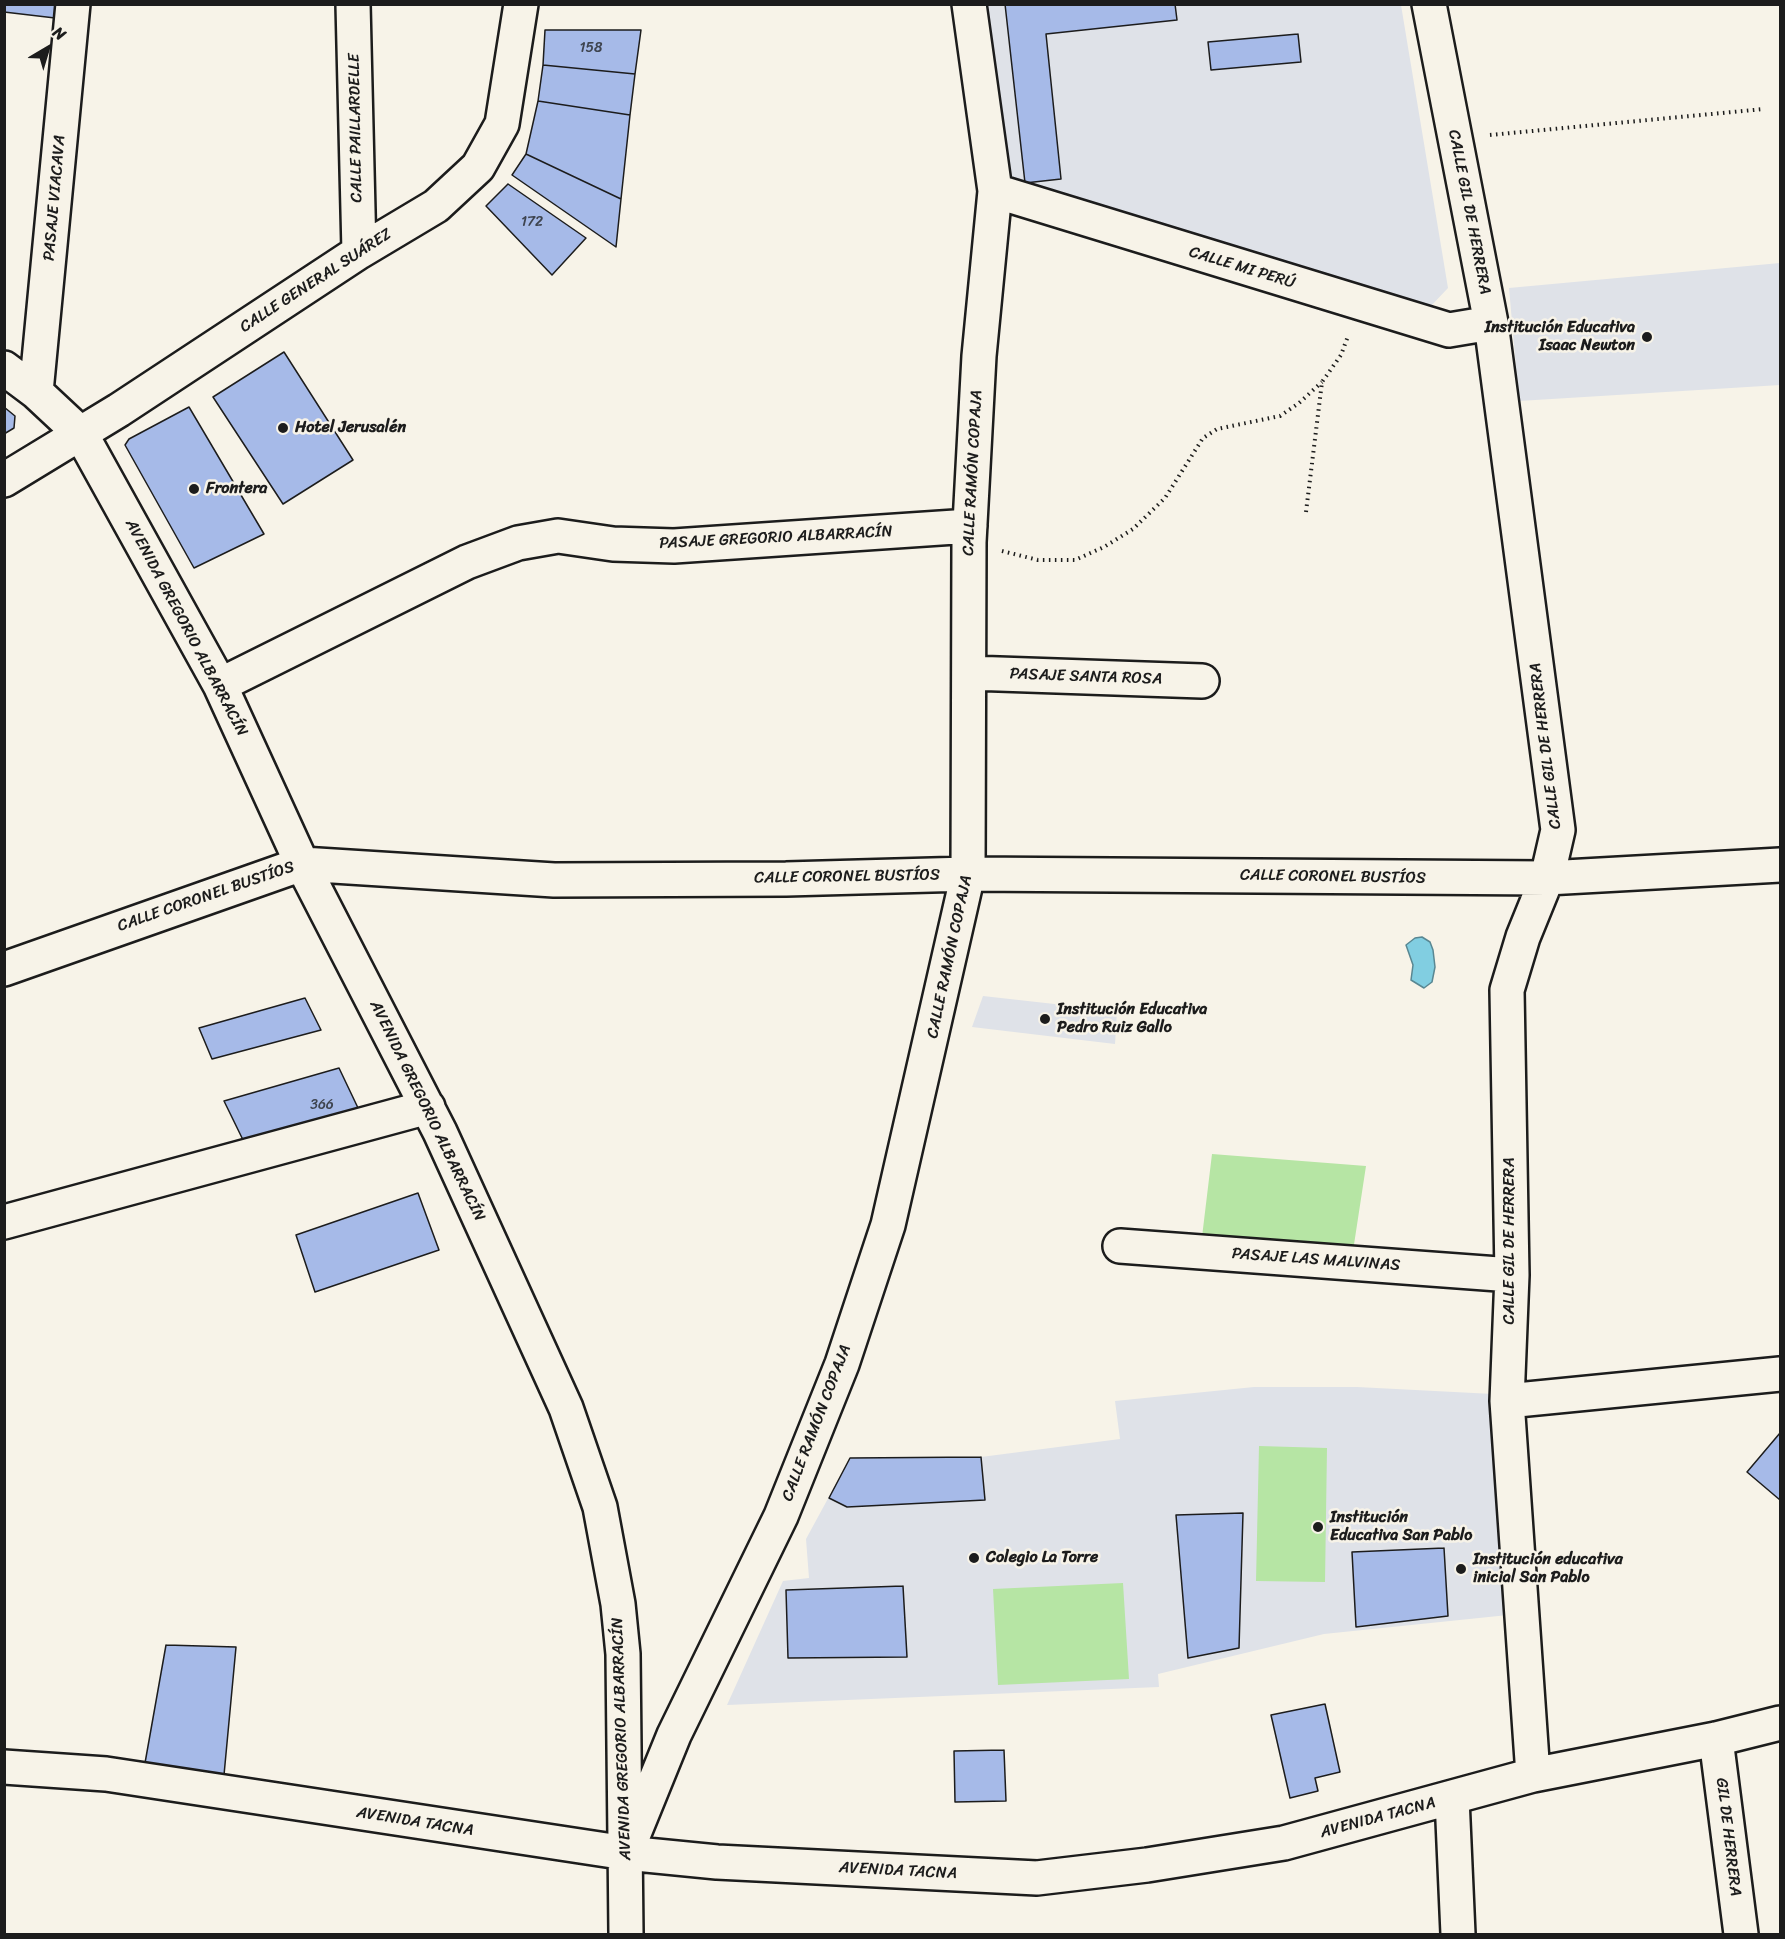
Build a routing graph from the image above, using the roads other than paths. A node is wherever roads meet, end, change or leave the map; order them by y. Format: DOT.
graph roads {
  1 [pos="73,4"];
  2 [pos="354,4"];
  3 [pos="521,4"];
  4 [pos="969,4"];
  5 [pos="1429,4"];
  6 [pos="1454,4"];
  7 [pos="1434,39"];
  8 [pos="995,191"];
  9 [pos="359,252"];
  10 [pos="1491,323"];
  11 [pos="4,368"];
  12 [pos="36,392"];
  13 [pos="81,434"];
  14 [pos="4,480"];
  15 [pos="970,534"];
  16 [pos="970,673"];
  17 [pos="1202,681"];
  18 [pos="220,685"];
  19 [pos="303,864"];
  20 [pos="1780,865"];
  21 [pos="968,874"];
  22 [pos="1547,878"];
  23 [pos="4,969"];
  24 [pos="428,1107"];
  25 [pos="4,1222"];
  26 [pos="1120,1246"];
  27 [pos="1512,1275"];
  28 [pos="1780,1374"];
  29 [pos="1507,1401"];
  30 [pos="1780,1723"];
  31 [pos="1716,1739"];
  32 [pos="4,1767"];
  33 [pos="1533,1775"];
  34 [pos="1452,1798"];
  35 [pos="626,1853"];
  36 [pos="626,1935"];
  37 [pos="1458,1935"];
  38 [pos="1741,1935"];
  1 -- 12 [label="street, PASAJE VIACAVA"];
  2 -- 9 [label="street, CALLE PAILLARDELLE"];
  3 -- 9 [label="street, CALLE GENERAL SUÁREZ"];
  4 -- 8 [label="street, CALLE RAMÓN COPAJA"];
  5 -- 7 [label="street, CALLE GIL DE HERRERA"];
  6 -- 7 [label="street"];
  7 -- 10 [label="street, CALLE GIL DE HERRERA"];
  8 -- 10 [label="street, CALLE MI PERÚ"];
  8 -- 15 [label="street, CALLE RAMÓN COPAJA"];
  9 -- 13 [label="street, CALLE GENERAL SUÁREZ"];
  10 -- 22 [label="street, CALLE GIL DE HERRERA"];
  11 -- 12 [label="street, AVENIDA GREGORIO ALBARRACÍN"];
  12 -- 13 [label="street, AVENIDA GREGORIO ALBARRACÍN"];
  13 -- 14 [label="street, CALLE GENERAL SUÁREZ"];
  13 -- 18 [label="street, AVENIDA GREGORIO ALBARRACÍN"];
  15 -- 16 [label="street, CALLE RAMÓN COPAJA"];
  15 -- 18 [label="street, PASAJE GREGORIO ALBARRACÍN"];
  16 -- 17 [label="street, PASAJE SANTA ROSA"];
  16 -- 21 [label="street, CALLE RAMÓN COPAJA"];
  18 -- 19 [label="street, AVENIDA GREGORIO ALBARRACÍN"];
  19 -- 21 [label="street, CALLE CORONEL BUSTÍOS"];
  19 -- 23 [label="street, CALLE CORONEL BUSTÍOS"];
  19 -- 24 [label="street, AVENIDA GREGORIO ALBARRACÍN"];
  20 -- 22 [label="street, CALLE CORONEL BUSTÍOS"];
  21 -- 22 [label="street, CALLE CORONEL BUSTÍOS"];
  21 -- 35 [label="street, CALLE RAMÓN COPAJA"];
  22 -- 27 [label="street, CALLE GIL DE HERRERA"];
  24 -- 25 [label="street"];
  24 -- 35 [label="street, AVENIDA GREGORIO ALBARRACÍN"];
  26 -- 27 [label="street, PASAJE LAS MALVINAS"];
  27 -- 29 [label="street, CALLE GIL DE HERRERA"];
  28 -- 29 [label="street"];
  29 -- 33 [label="street, CALLE GIL DE HERRERA"];
  30 -- 31 [label="street, AVENIDA TACNA"];
  31 -- 33 [label="street, AVENIDA TACNA"];
  31 -- 38 [label="street, GIL DE HERRERA"];
  32 -- 35 [label="street, AVENIDA TACNA"];
  33 -- 34 [label="street, AVENIDA TACNA"];
  34 -- 35 [label="street, AVENIDA TACNA"];
  34 -- 37 [label="street"];
  35 -- 36 [label="street, AVENIDA GREGORIO ALBARRACÍN"];
}
